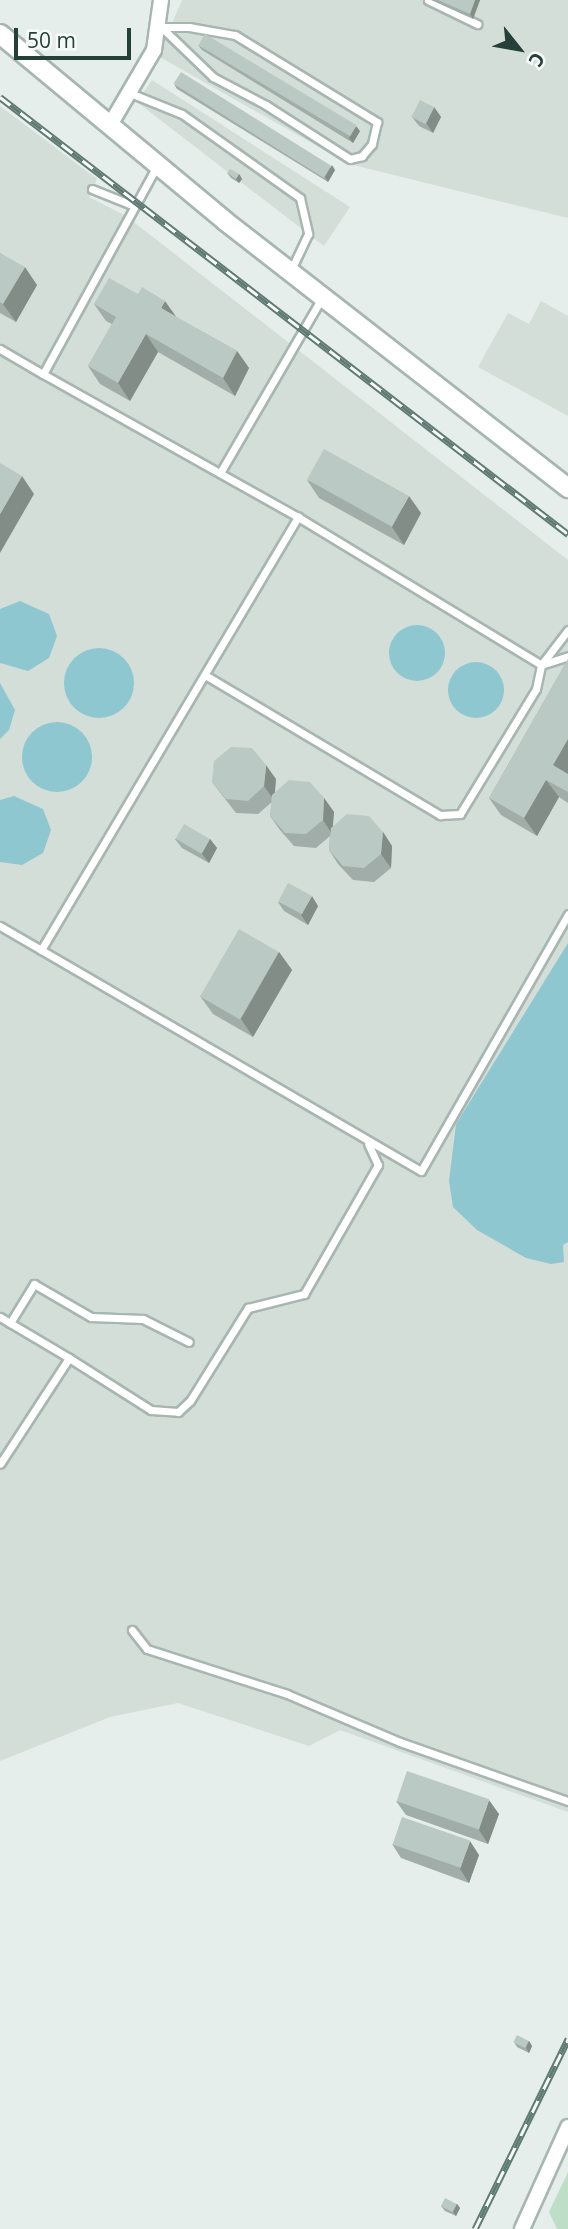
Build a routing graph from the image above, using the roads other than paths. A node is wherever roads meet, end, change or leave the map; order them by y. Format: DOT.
graph roads {
  1 [pos="161,0"];
  2 [pos="428,0"];
  3 [pos="477,24"];
  4 [pos="159,27"];
  5 [pos="0,34"];
  6 [pos="130,93"];
  7 [pos="110,125"];
  8 [pos="157,165"];
  9 [pos="92,190"];
  10 [pos="132,205"];
  11 [pos="290,272"];
  12 [pos="323,298"];
  13 [pos="0,349"];
  14 [pos="43,374"];
  15 [pos="220,473"];
  16 [pos="568,488"];
  17 [pos="298,517"];
  18 [pos="568,630"];
  19 [pos="568,656"];
  20 [pos="541,665"];
  21 [pos="205,675"];
  22 [pos="568,914"];
  23 [pos="0,926"];
  24 [pos="41,950"];
  25 [pos="368,1144"];
  26 [pos="0,1317"];
  27 [pos="10,1323"];
  28 [pos="188,1342"];
  29 [pos="69,1358"];
  30 [pos="0,1464"];
  31 [pos="132,1630"];
  32 [pos="568,1801"];
  33 [pos="568,2127"];
  34 [pos="523,2229"];
  1 -- 4 [label="street"];
  2 -- 3 [label="lane"];
  4 -- 4 [label="lane"];
  4 -- 6 [label="street"];
  5 -- 7 [label="street"];
  6 -- 7 [label="street"];
  6 -- 11 [label="lane"];
  7 -- 8 [label="street"];
  8 -- 10 [label="lane"];
  8 -- 11 [label="street"];
  9 -- 10 [label="lane"];
  10 -- 14 [label="lane"];
  11 -- 12 [label="street"];
  12 -- 15 [label="lane"];
  12 -- 16 [label="street"];
  13 -- 14 [label="lane"];
  14 -- 15 [label="lane"];
  15 -- 17 [label="lane"];
  17 -- 20 [label="lane"];
  17 -- 21 [label="lane"];
  18 -- 20 [label="lane"];
  19 -- 20 [label="lane"];
  20 -- 21 [label="lane"];
  21 -- 24 [label="lane"];
  22 -- 25 [label="lane"];
  23 -- 24 [label="lane"];
  24 -- 25 [label="lane"];
  25 -- 29 [label="lane"];
  26 -- 27 [label="lane"];
  27 -- 28 [label="lane"];
  27 -- 29 [label="lane"];
  29 -- 30 [label="lane"];
  31 -- 32 [label="lane"];
  33 -- 34 [label="street"];
}
